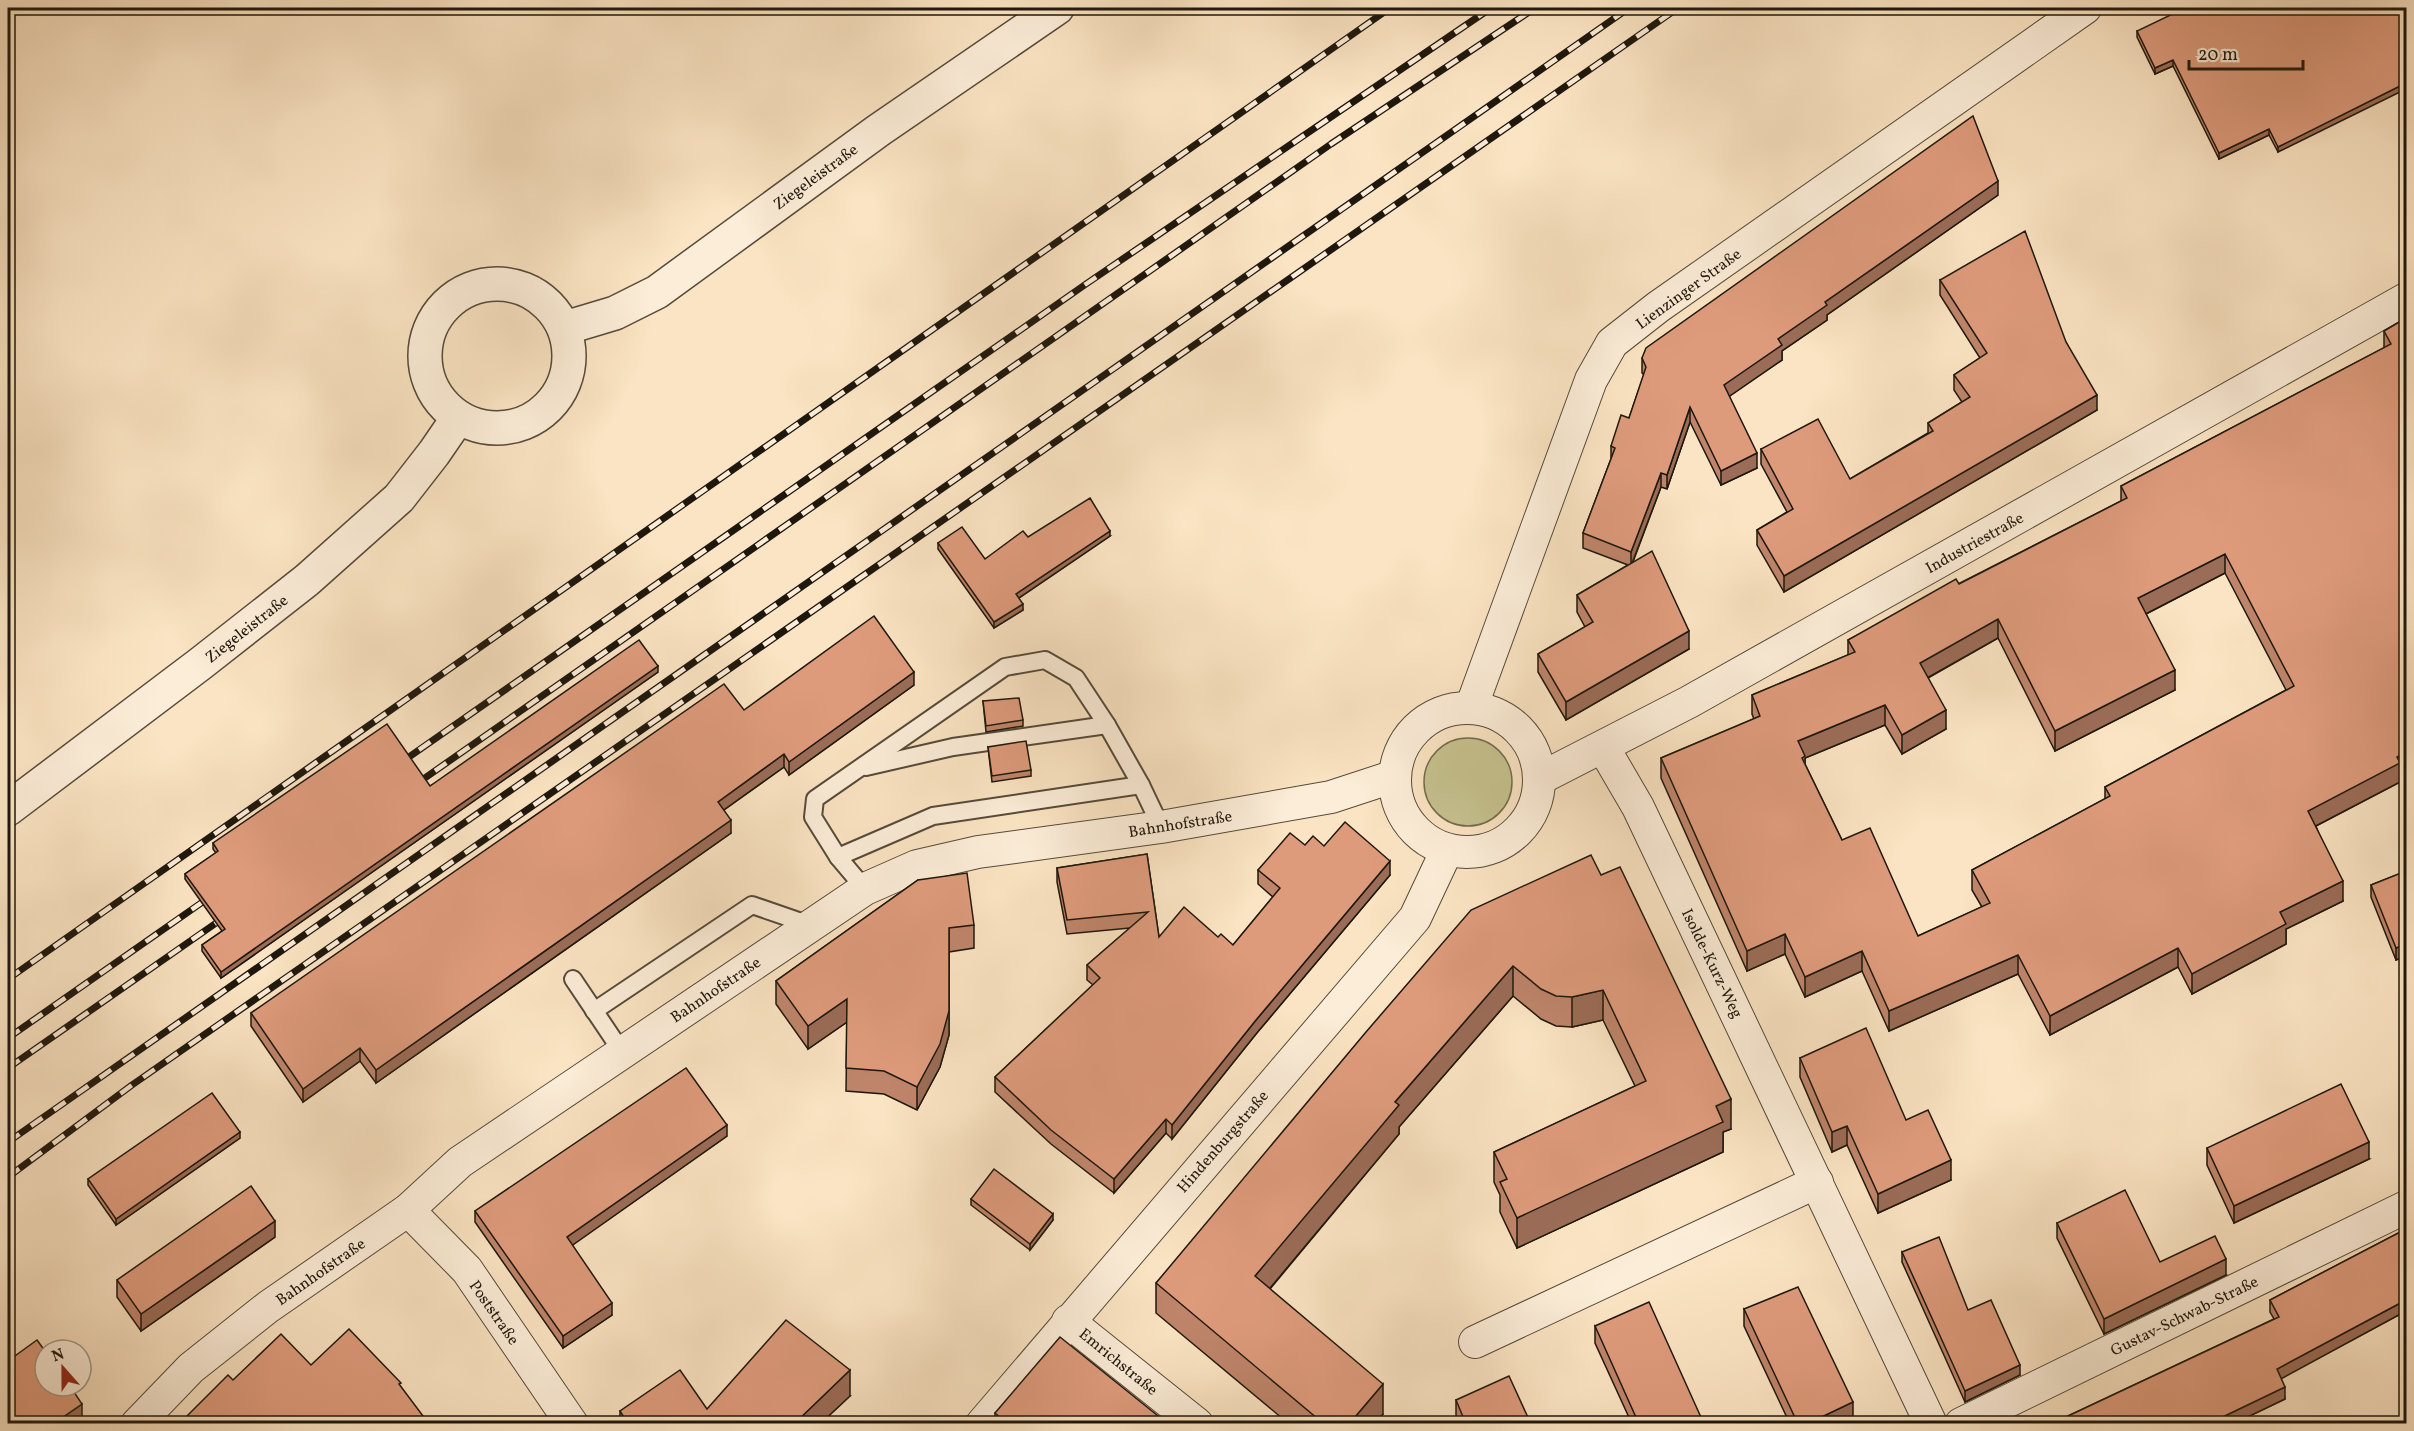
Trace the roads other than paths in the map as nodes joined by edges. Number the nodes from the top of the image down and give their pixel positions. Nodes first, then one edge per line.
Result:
1 (1058, 8) edge
2 (2085, 8) edge
3 (2406, 298) edge
4 (565, 328) junction
5 (458, 418) junction
6 (1471, 708) junction
7 (1107, 725) junction
8 (1603, 747) junction
9 (858, 769) junction
10 (1395, 776) junction
11 (1539, 779) junction
12 (1141, 785) junction
13 (8, 809) edge
14 (1161, 827) junction
15 (1447, 849) junction
16 (838, 857) junction
17 (865, 889) junction
18 (810, 925) junction
19 (573, 979) dead end
20 (594, 1011) junction
21 (622, 1052) junction
22 (1817, 1182) junction
23 (2406, 1207) edge
24 (408, 1210) junction
25 (1068, 1321) junction
26 (1475, 1342) dead end
27 (137, 1424) edge
28 (572, 1424) edge
29 (982, 1424) edge
30 (1197, 1424) edge
31 (1931, 1424) edge
32 (1961, 1424) edge

1 - 4 street, Ziegeleistraße
2 - 6 street, Lienzinger Straße
3 - 8 street, Industriestraße
4 - 5 street
4 - 5 street
5 - 13 street, Ziegeleistraße
6 - 10 street
6 - 11 street
7 - 9 lane
7 - 9 lane
7 - 12 lane
8 - 11 street, Industriestraße
8 - 22 street, Isolde-Kurz-Weg
9 - 16 lane
10 - 14 street, Bahnhofstraße
10 - 15 street
11 - 15 street
12 - 14 lane
12 - 16 lane
14 - 17 street, Bahnhofstraße
15 - 25 street, Hindenburgstraße
16 - 17 lane
17 - 18 street, Bahnhofstraße
18 - 20 lane
18 - 21 street, Bahnhofstraße
19 - 20 lane
20 - 21 lane
21 - 24 street, Bahnhofstraße
22 - 26 street
22 - 31 street, Isolde-Kurz-Weg
23 - 32 street, Gustav-Schwab-Straße
24 - 27 street, Bahnhofstraße
24 - 28 street, Poststraße
25 - 29 street, Hindenburgstraße
25 - 30 street, Emrichstraße

